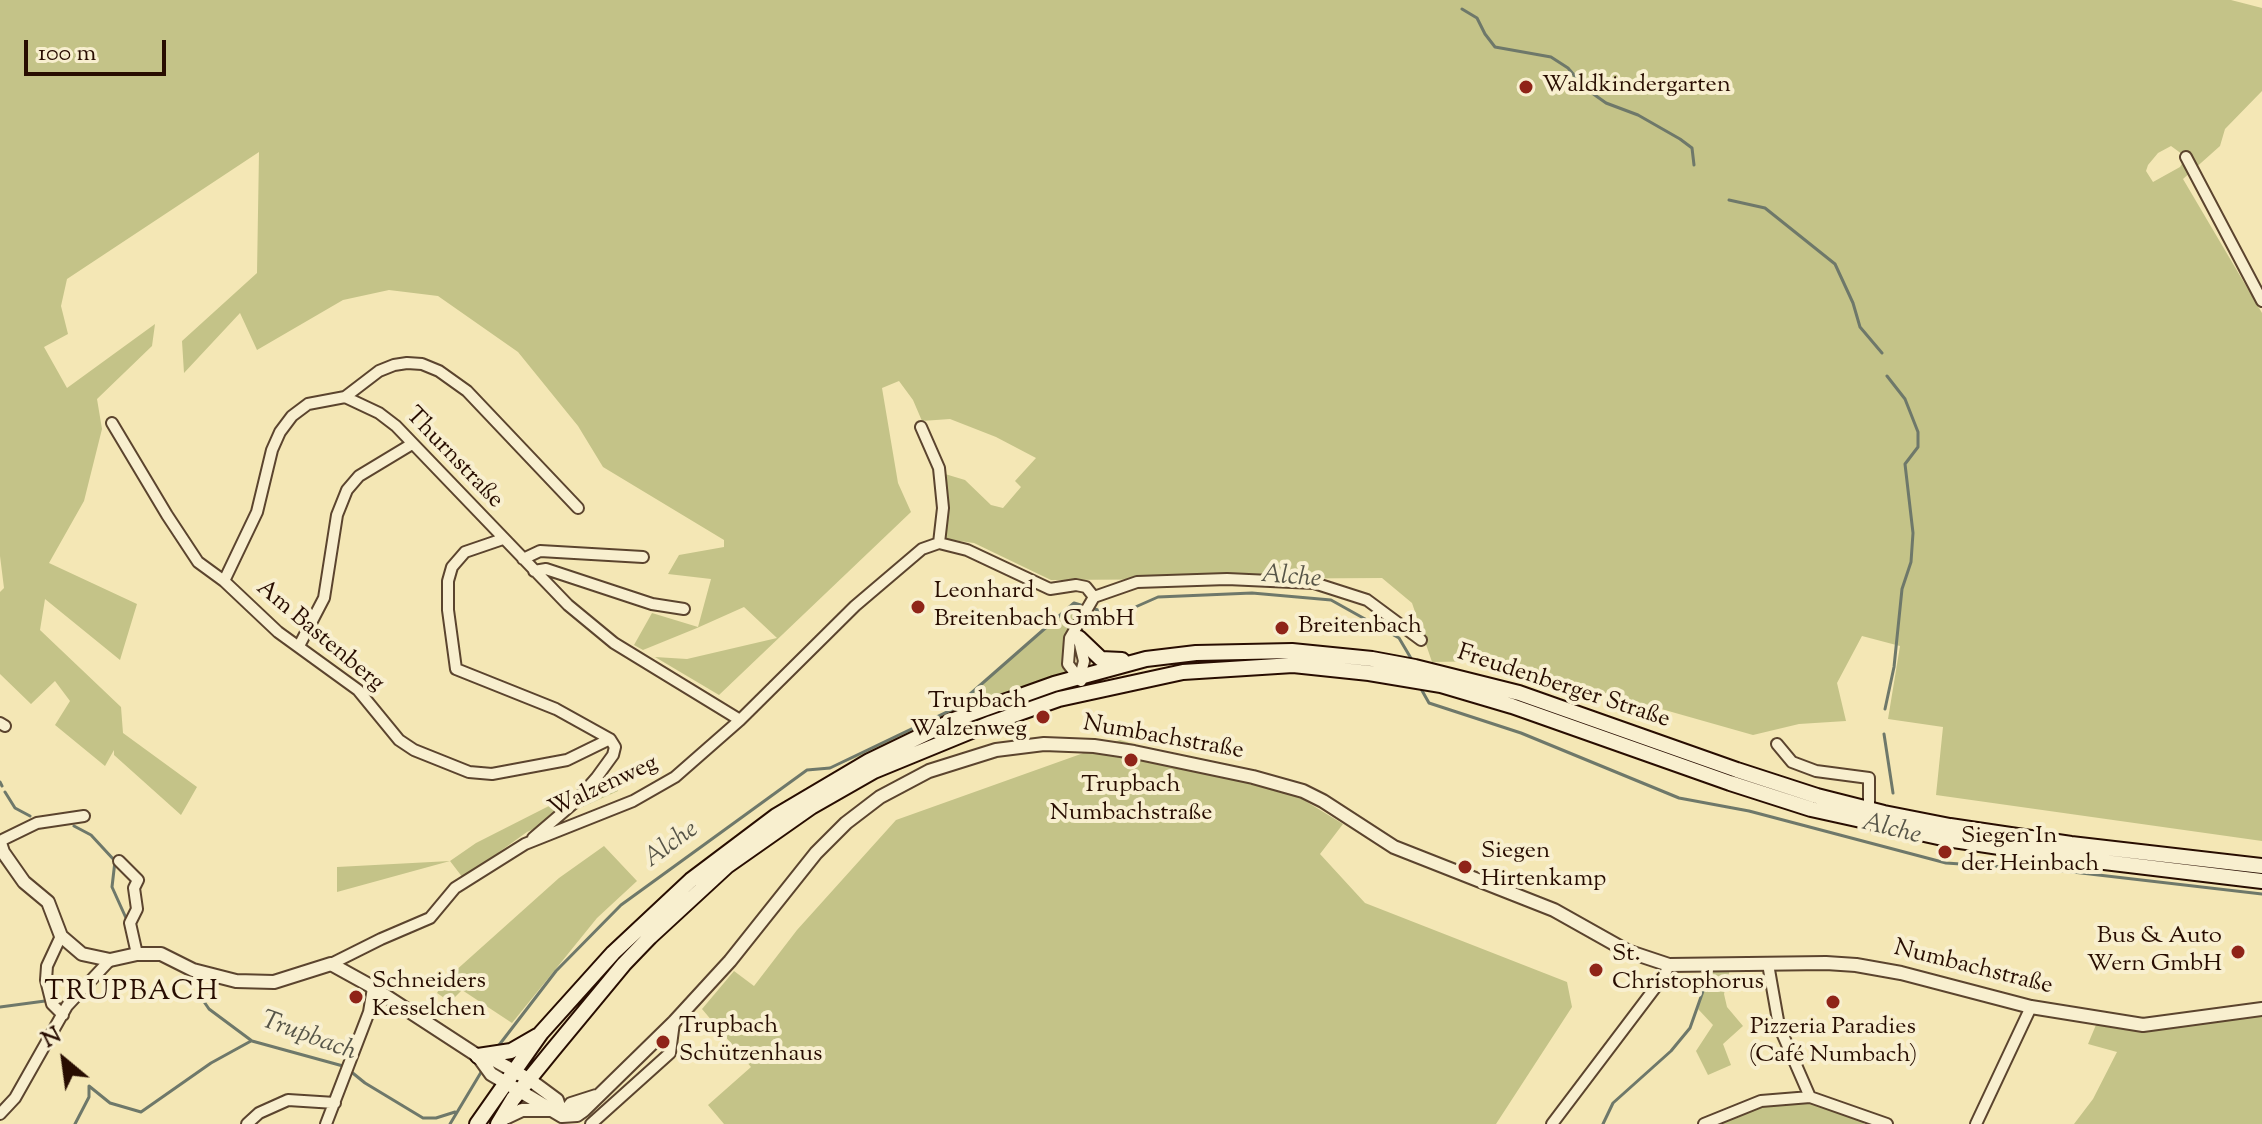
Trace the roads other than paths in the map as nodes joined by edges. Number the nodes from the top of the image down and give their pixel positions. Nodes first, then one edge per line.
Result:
1 (2186, 157) dead end
2 (2262, 301) edge
3 (345, 397) junction
4 (112, 423) dead end
5 (921, 427) dead end
6 (412, 444) junction
7 (578, 508) dead end
8 (503, 539) junction
9 (939, 543) junction
10 (643, 557) dead end
11 (523, 559) junction
12 (534, 571) junction
13 (224, 581) junction
14 (1094, 597) junction
15 (684, 609) dead end
16 (1077, 635) junction
17 (1421, 640) dead end
18 (299, 646) junction
19 (1146, 659) junction
20 (1416, 674) junction
21 (1080, 677) junction
22 (1084, 693) junction
23 (740, 720) junction
24 (610, 739) junction
25 (1777, 744) dead end
26 (1869, 809) junction
27 (84, 816) dead end
28 (525, 844) junction
29 (1, 847) edge
30 (119, 861) dead end
31 (2262, 866) edge
32 (2262, 881) edge
33 (61, 936) junction
34 (137, 954) junction
35 (110, 960) junction
36 (331, 964) junction
37 (1768, 964) junction
38 (1669, 965) junction
39 (373, 988) junction
40 (2031, 1007) junction
41 (2262, 1009) edge
42 (63, 1015) junction
43 (674, 1022) junction
44 (541, 1033) junction
45 (478, 1056) junction
46 (498, 1058) junction
47 (509, 1077) junction
48 (525, 1085) junction
49 (1810, 1097) junction
50 (15, 1098) junction
51 (0, 1099) edge
52 (335, 1103) junction
53 (0, 1114) edge
54 (558, 1117) edge
55 (499, 1122) edge
56 (247, 1124) edge
57 (326, 1124) edge
58 (477, 1124) edge
59 (591, 1124) edge
60 (1552, 1124) edge
61 (1704, 1124) edge
62 (1887, 1124) edge
63 (1976, 1124) edge

1 - 2 street
3 - 6 street, Thurnstraße
3 - 7 street
3 - 13 street
4 - 13 street, Am Bastenberg
5 - 9 street
6 - 8 street, Thurnstraße
6 - 18 street
8 - 11 street, Thurnstraße
8 - 24 street
9 - 14 street
9 - 23 street, Walzenweg
10 - 11 street
11 - 12 street, Thurnstraße
12 - 15 street
12 - 23 street, Thurnstraße
13 - 18 street, Am Bastenberg
14 - 16 street
14 - 17 street
16 - 19 main road
16 - 21 street
18 - 24 street, Am Bastenberg
19 - 20 main road, Freudenberger Straße
19 - 21 main road, Freudenberger Straße
20 - 22 main road, Freudenberger Straße
20 - 26 main road, Freudenberger Straße
20 - 32 main road, Freudenberger Straße
21 - 22 street
21 - 44 main road, Freudenberger Straße
22 - 48 main road, Freudenberger Straße
23 - 28 street, Walzenweg
24 - 28 street
25 - 26 street
26 - 31 main road, Freudenberger Straße
27 - 29 street
28 - 36 street, Walzenweg
29 - 33 street
30 - 34 street
33 - 35 street
33 - 42 street
34 - 35 street
34 - 36 street
35 - 42 street
36 - 39 street
37 - 38 street, Numbachstraße
37 - 40 street, Numbachstraße
37 - 49 street
38 - 43 street, Numbachstraße
38 - 60 street
39 - 45 street
39 - 52 street
40 - 41 street, Numbachstraße
40 - 63 street
42 - 50 street
43 - 54 street, Numbachstraße
43 - 59 street
44 - 46 main road
44 - 47 main road, Freudenberger Straße
45 - 46 main road
45 - 47 street
46 - 47 street
47 - 48 street
47 - 58 main road, Freudenberger Straße
48 - 54 street
48 - 55 main road, Freudenberger Straße
49 - 61 street
49 - 62 street
50 - 51 street
50 - 53 street
52 - 56 street
52 - 57 street
54 - 55 street

